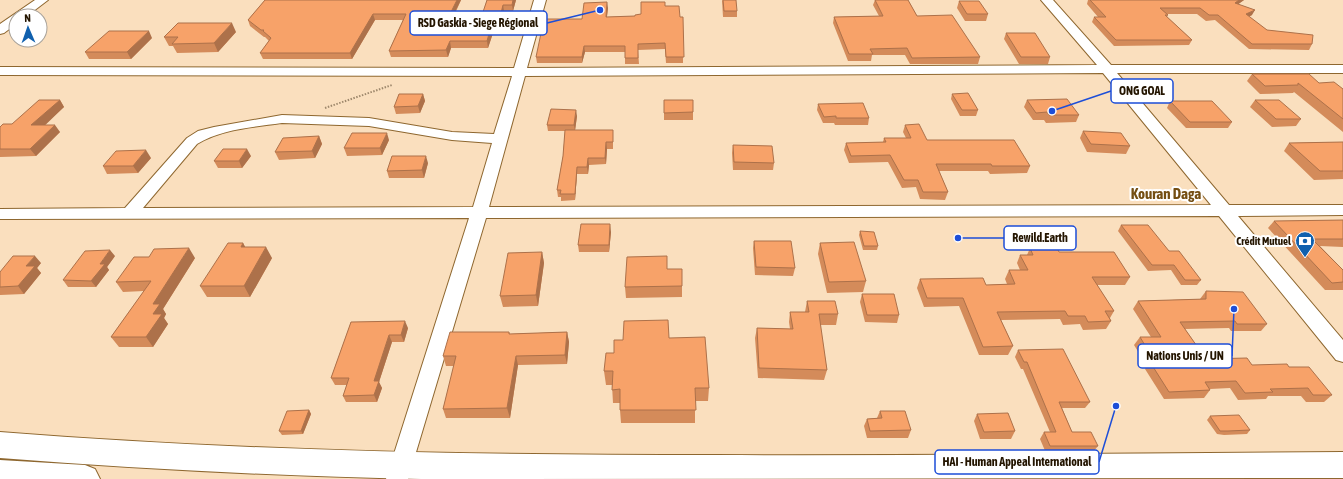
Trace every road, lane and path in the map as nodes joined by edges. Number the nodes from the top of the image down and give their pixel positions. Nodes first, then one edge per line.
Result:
1 (42, 0) edge
2 (540, 0) edge
3 (1048, 0) edge
4 (30, 8) edge
5 (1107, 69) junction
6 (1343, 70) edge
7 (0, 71) edge
8 (519, 71) junction
9 (395, 84) dead end
10 (323, 109) dead end
11 (501, 139) junction
12 (1224, 210) junction
13 (1343, 210) edge
14 (479, 212) junction
15 (0, 214) edge
16 (129, 214) junction
17 (1343, 354) edge
18 (6, 453) edge
19 (1343, 465) edge
20 (399, 472) edge
21 (0, 473) edge
22 (1071, 473) edge
23 (84, 479) edge

1 - 4 street
2 - 8 street
3 - 5 street
5 - 6 street
5 - 8 street
5 - 12 street
7 - 8 street
8 - 11 street
9 - 10 path
11 - 14 street
11 - 16 street
12 - 13 street
12 - 14 street
12 - 17 street
14 - 16 street
14 - 20 street
15 - 16 street
18 - 20 highway
19 - 22 highway
20 - 22 highway
21 - 23 highway

